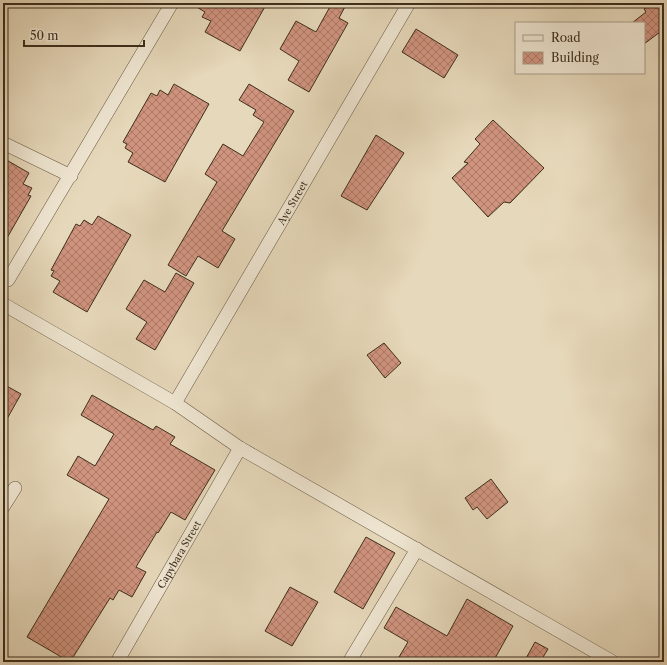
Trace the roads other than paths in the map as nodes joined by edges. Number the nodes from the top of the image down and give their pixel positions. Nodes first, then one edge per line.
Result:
1 (172, 3) edge
2 (410, 3) edge
3 (3, 142) edge
4 (71, 176) junction
5 (3, 277) edge
6 (3, 304) edge
7 (175, 403) junction
8 (240, 448) junction
9 (15, 488) dead end
10 (3, 507) edge
11 (416, 549) junction
12 (117, 662) edge
13 (349, 662) edge
14 (613, 662) edge

1 - 4 street
2 - 7 street, Aye Street
3 - 4 street
4 - 5 street
6 - 7 street
7 - 8 street
8 - 11 street
8 - 12 street, Capybara Street
9 - 10 street
11 - 13 street
11 - 14 street

